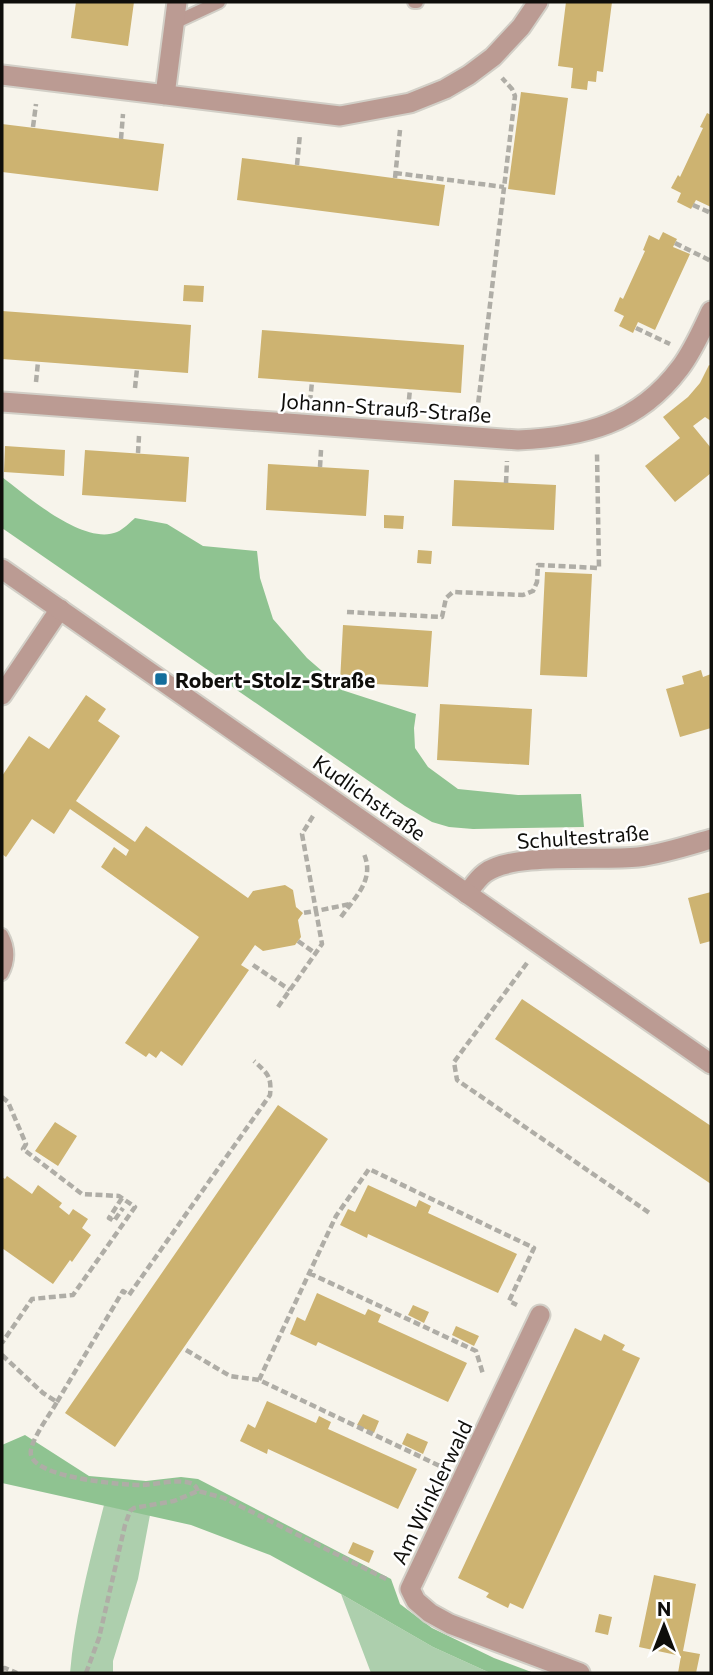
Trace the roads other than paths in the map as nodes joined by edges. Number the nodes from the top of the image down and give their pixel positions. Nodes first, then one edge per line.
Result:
1 (177, 2) edge
2 (219, 2) edge
3 (538, 2) edge
4 (174, 23) junction
5 (2, 75) edge
6 (165, 95) junction
7 (711, 311) edge
8 (2, 401) edge
9 (2, 569) edge
10 (60, 609) junction
11 (2, 695) edge
12 (711, 839) edge
13 (467, 894) junction
14 (2, 935) edge
15 (2, 974) edge
16 (711, 1063) edge
17 (540, 1315) road end
18 (580, 1673) edge

1 - 4 street
2 - 4 lane
3 - 6 street
4 - 6 street
5 - 6 street
7 - 8 street, Johann-Strauß-Straße
9 - 10 street, Kudlichstraße
10 - 11 street
10 - 13 street, Kudlichstraße
12 - 13 street, Schultestraße
13 - 16 street, Kudlichstraße
14 - 15 lane
17 - 18 street, Am Winklerwald

